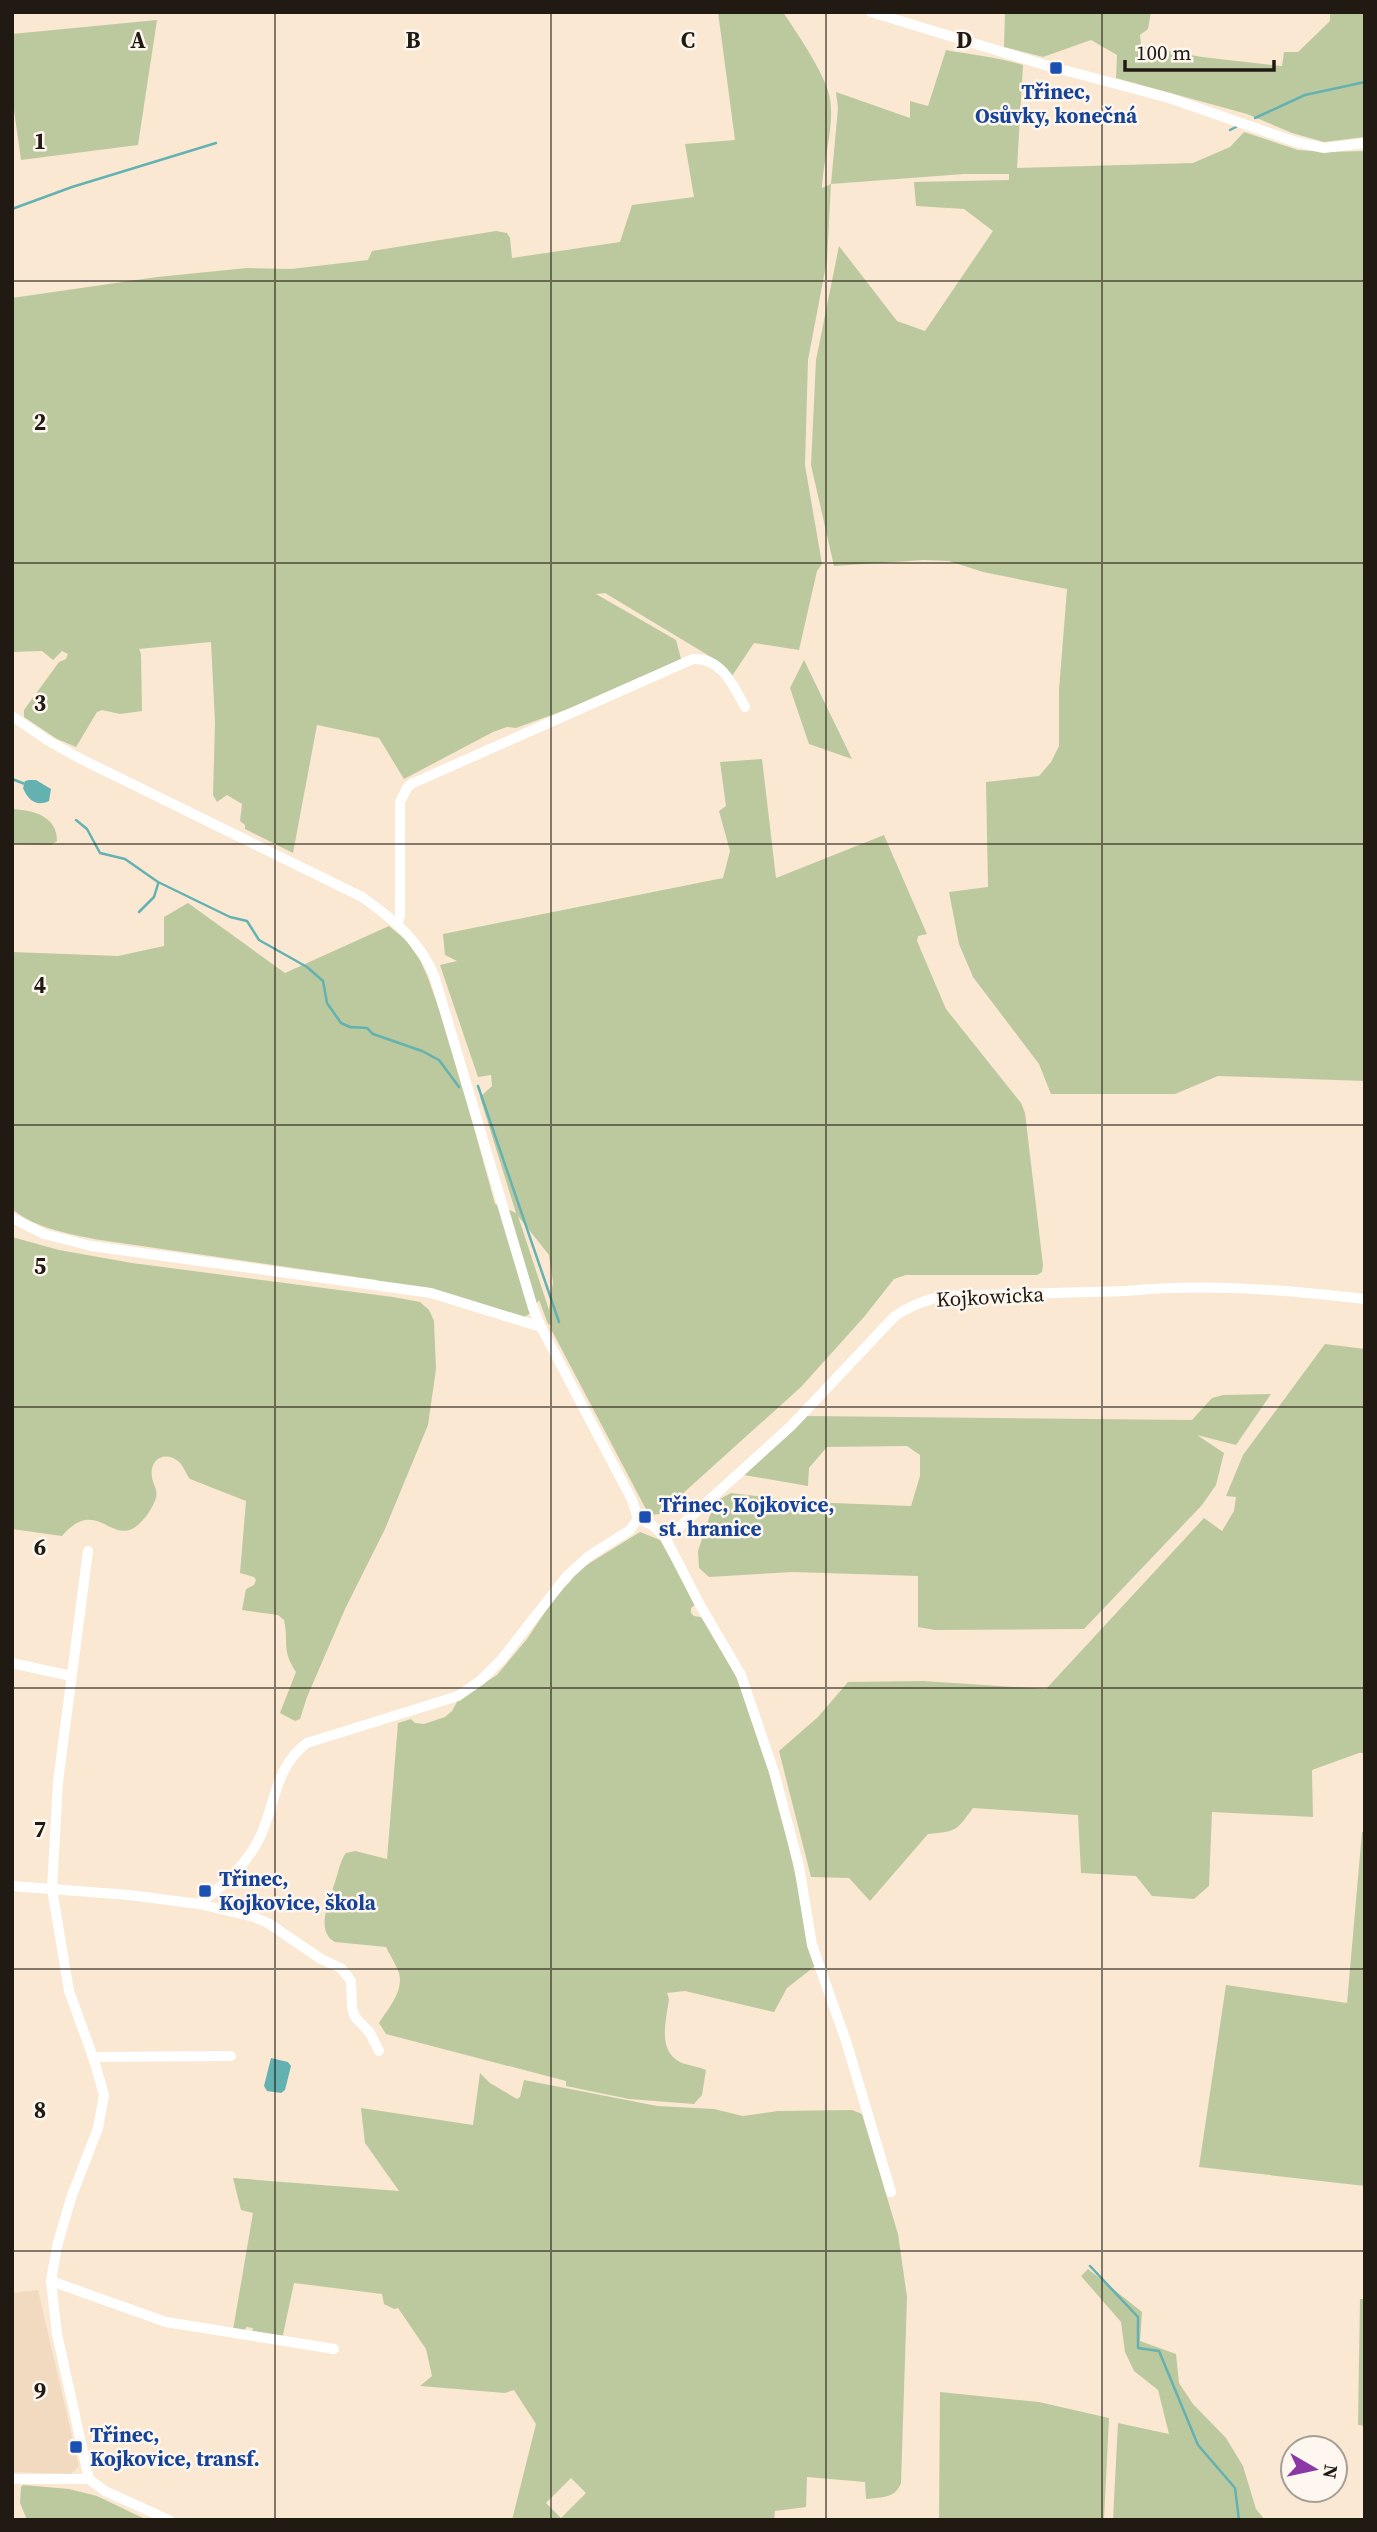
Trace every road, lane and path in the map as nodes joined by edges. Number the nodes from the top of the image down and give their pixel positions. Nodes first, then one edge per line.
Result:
1 (871, 12) edge
2 (1365, 144) edge
3 (745, 707) dead end
4 (12, 716) edge
5 (398, 923) junction
6 (12, 1217) edge
7 (1365, 1299) edge
8 (541, 1327) junction
9 (638, 1519) junction
10 (665, 1536) junction
11 (88, 1551) dead end
12 (12, 1663) edge
13 (71, 1676) junction
14 (12, 1886) edge
15 (52, 1889) junction
16 (199, 1904) junction
17 (379, 2051) dead end
18 (231, 2056) dead end
19 (93, 2057) junction
20 (891, 2192) dead end
21 (51, 2281) junction
22 (334, 2350) dead end
23 (12, 2479) edge
24 (89, 2479) junction
25 (169, 2520) edge

1 - 2 street
3 - 5 street
4 - 5 street
5 - 8 street
6 - 8 street
7 - 10 street, Kojkowicka
8 - 9 street
9 - 10 street
9 - 16 street
10 - 20 street
11 - 13 street
12 - 13 street
13 - 15 street
14 - 15 street
15 - 16 street
15 - 19 street
16 - 17 street
18 - 19 street
19 - 21 street
21 - 22 street
21 - 24 street
23 - 24 street
24 - 25 street

